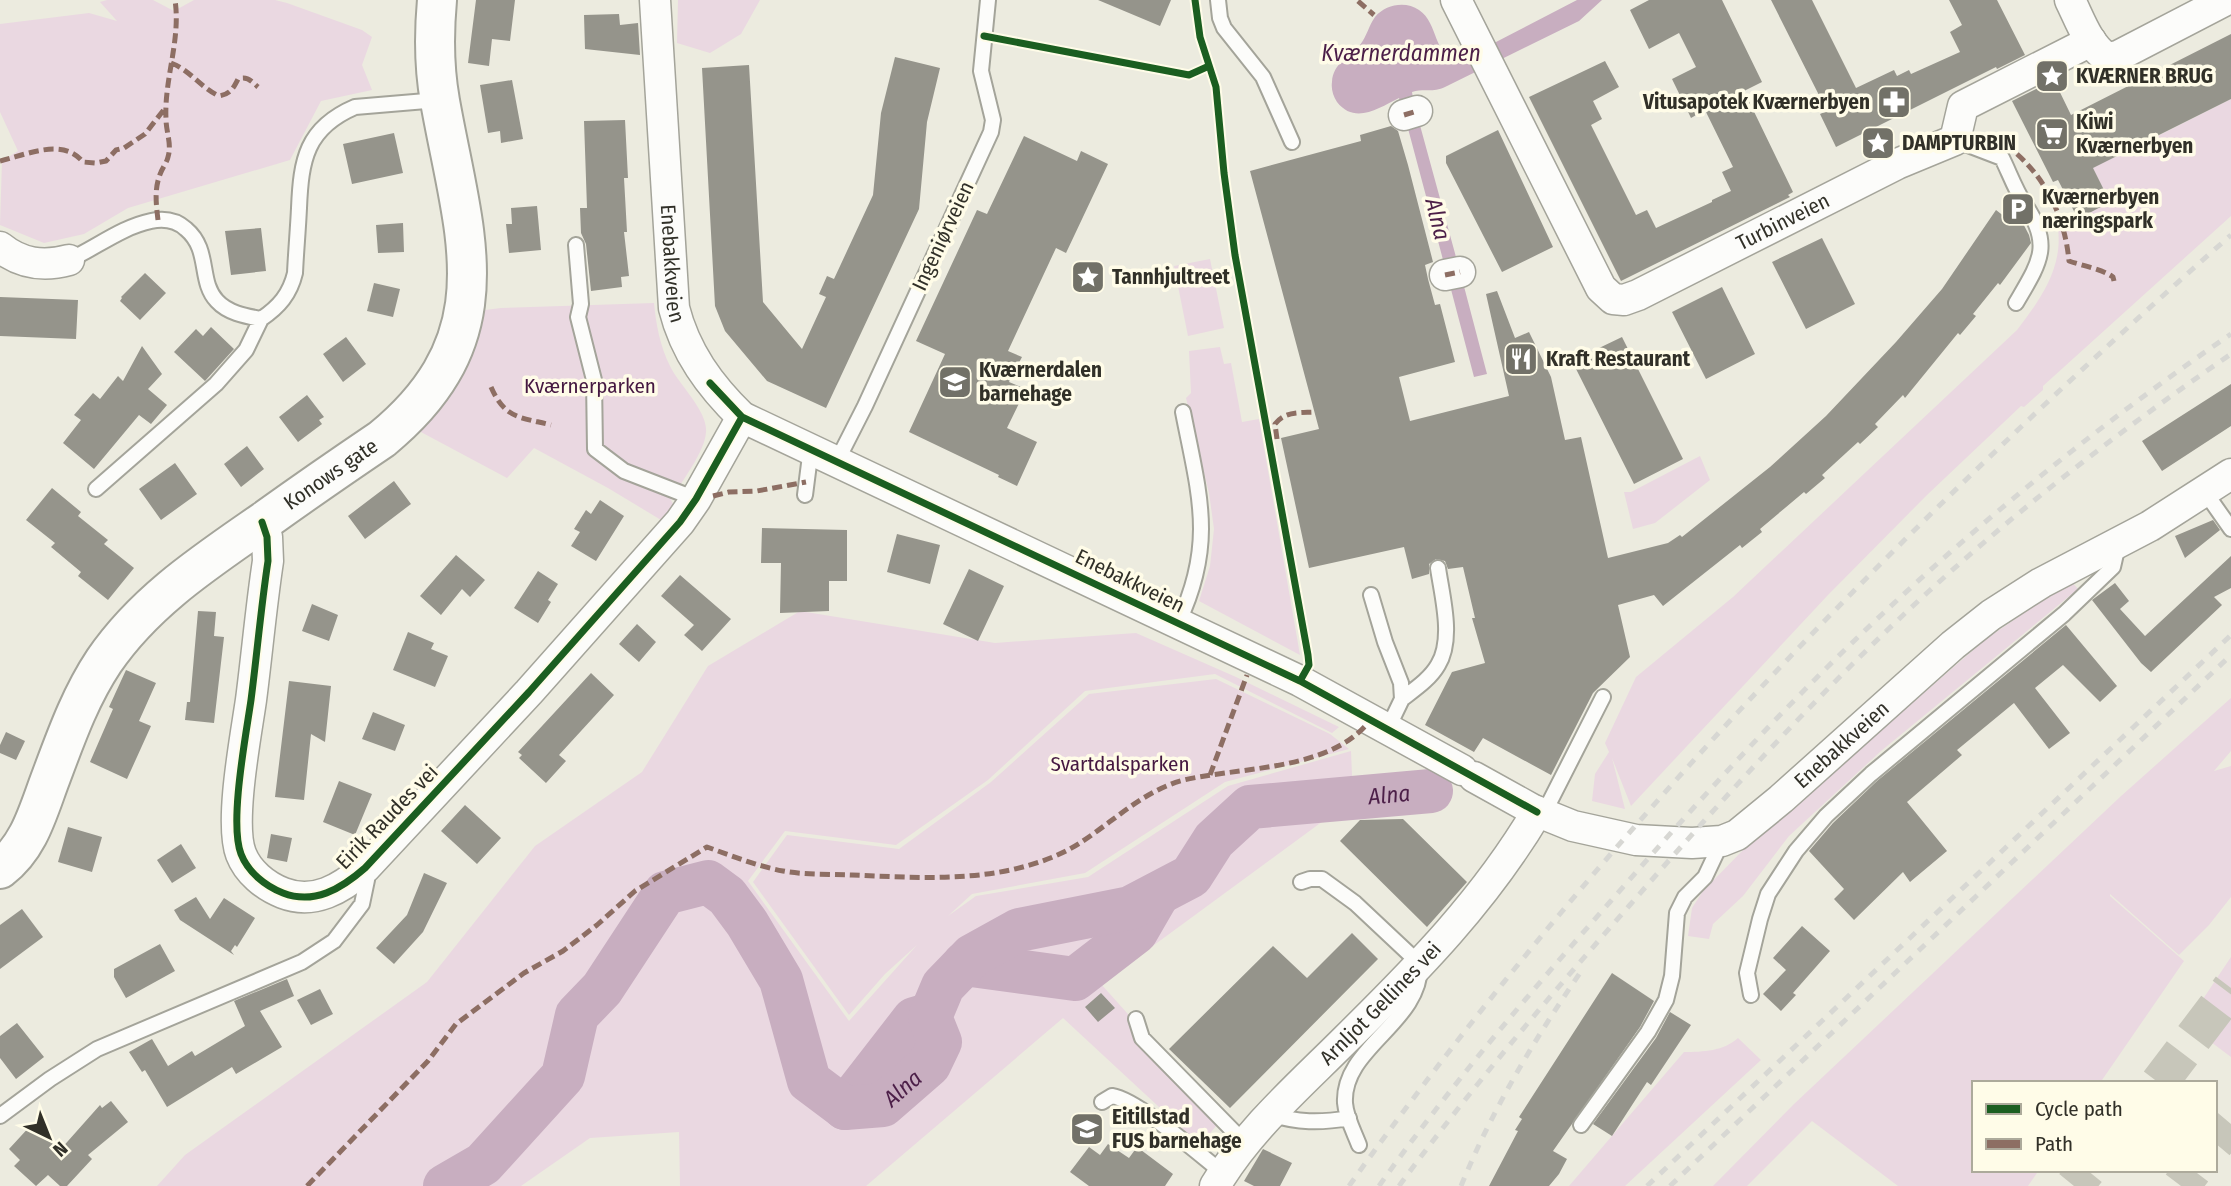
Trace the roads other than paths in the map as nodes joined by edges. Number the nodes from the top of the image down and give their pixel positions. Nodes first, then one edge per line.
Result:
1 (437, 0) edge
2 (655, 0) edge
3 (988, 0) edge
4 (1218, 0) edge
5 (1455, 0) edge
6 (2070, 0) edge
7 (2226, 0) edge
8 (2091, 41) junction
9 (440, 100) junction
10 (1955, 140) junction
11 (1292, 142) dead end
12 (576, 245) dead end
13 (0, 247) edge
14 (69, 260) joint
15 (2016, 303) dead end
16 (261, 318) junction
17 (1183, 412) dead end
18 (742, 417) junction
19 (824, 455) junction
20 (2231, 474) edge
21 (96, 489) dead end
22 (2205, 492) junction
23 (805, 495) dead end
24 (696, 499) junction
25 (262, 522) junction
26 (2231, 530) edge
27 (2119, 544) junction
28 (1438, 568) dead end
29 (1371, 595) dead end
30 (1178, 623) junction
31 (1603, 697) dead end
32 (1402, 699) junction
33 (1388, 728) junction
34 (1539, 813) junction
35 (1722, 841) junction
36 (0, 869) edge
37 (365, 869) junction
38 (1301, 882) dead end
39 (1420, 964) junction
40 (1751, 995) dead end
41 (1136, 1019) dead end
42 (1102, 1102) dead end
43 (1270, 1114) junction
44 (0, 1116) edge
45 (1349, 1118) junction
46 (1581, 1125) dead end
47 (1244, 1142) junction
48 (1359, 1145) dead end
49 (1219, 1180) edge

1 - 9 street, Konows gate
2 - 18 street, Enebakkveien
3 - 19 lane, Ingeniørveien
4 - 11 lane
5 - 10 street, Turbinveien
6 - 8 street
7 - 8 street
8 - 10 street
9 - 16 lane
9 - 25 street, Konows gate
10 - 15 lane
12 - 24 lane
13 - 14 street
14 - 16 lane
16 - 21 lane
17 - 30 lane
18 - 19 street, Enebakkveien
18 - 24 street, Eirik Raudes vei
19 - 23 lane, Ingeniørveien
19 - 30 street, Enebakkveien
20 - 22 street, Enebakkveien
22 - 26 lane
22 - 27 street, Enebakkveien
24 - 37 street, Eirik Raudes vei
25 - 36 street, Konows gate
25 - 37 street, Eirik Raudes vei
27 - 35 street, Enebakkveien
27 - 40 lane, Enebakkveien
28 - 32 lane
29 - 32 lane
30 - 33 street, Enebakkveien
31 - 34 lane
32 - 33 lane
33 - 34 street, Enebakkveien
34 - 35 street, Enebakkveien
34 - 39 street, Arnljot Gellines vei
35 - 46 lane
37 - 44 lane, Eirik Raudes vei
38 - 39 lane
39 - 43 street, Arnljot Gellines vei
39 - 45 lane
41 - 47 lane
42 - 49 lane
43 - 45 lane
43 - 47 street, Arnljot Gellines vei
45 - 48 lane
47 - 49 street, Arnljot Gellines vei

